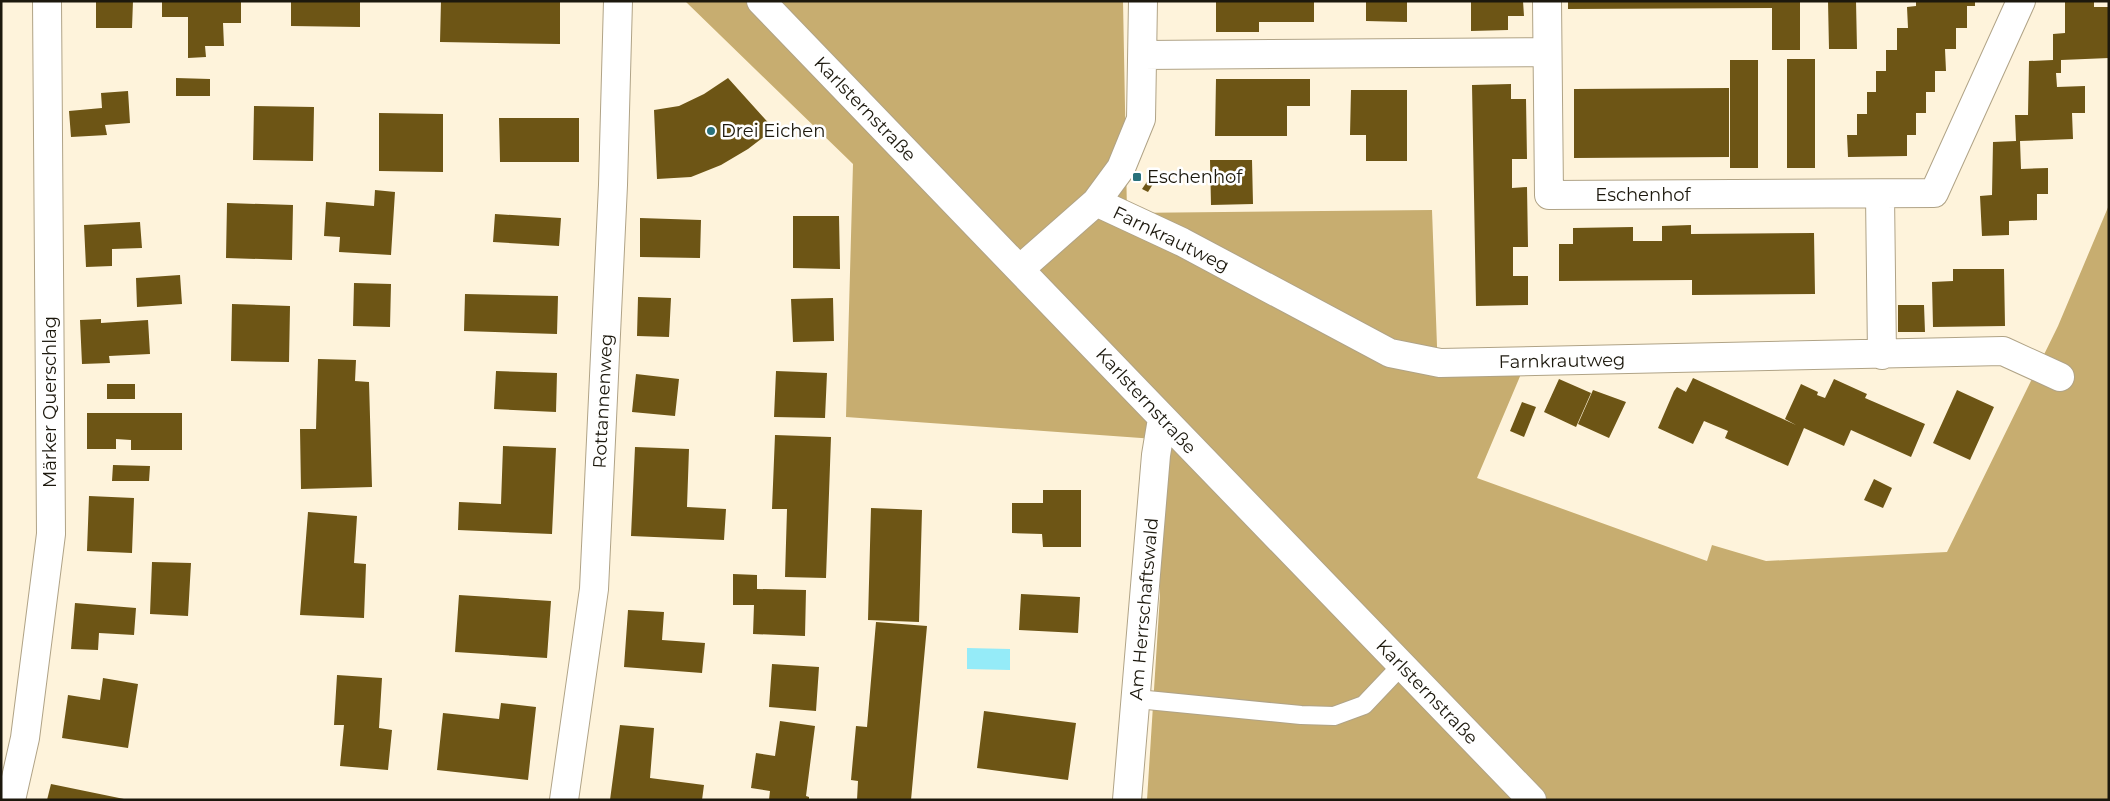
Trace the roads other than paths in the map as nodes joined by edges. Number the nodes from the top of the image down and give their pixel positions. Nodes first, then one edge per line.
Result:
1 (47, 1) edge
2 (618, 1) edge
3 (761, 1) edge
4 (1143, 1) edge
5 (1547, 1) edge
6 (2021, 1) edge
7 (1547, 52) junction
8 (1143, 55) junction
9 (1880, 194) junction
10 (1096, 202) junction
11 (1020, 269) junction
12 (1882, 355) junction
13 (2060, 377) dead end
14 (1162, 419) junction
15 (1401, 666) junction
16 (1137, 699) junction
17 (11, 800) edge
18 (564, 800) edge
19 (1127, 800) edge
20 (1532, 800) edge

1 - 17 street, Märker Querschlag
2 - 18 street, Rottannenweg
3 - 11 street, Karlsternstraße
4 - 8 street
5 - 7 street, Eschenhof
6 - 9 street, Eschenhof
7 - 8 street
7 - 9 street, Eschenhof
8 - 10 street
9 - 12 street
10 - 11 street
10 - 12 street, Farnkrautweg
11 - 14 street, Karlsternstraße
12 - 13 street, Farnkrautweg
14 - 15 street, Karlsternstraße
14 - 16 street, Am Herrschaftswald
15 - 16 lane
15 - 20 street, Karlsternstraße
16 - 19 street, Am Herrschaftswald

